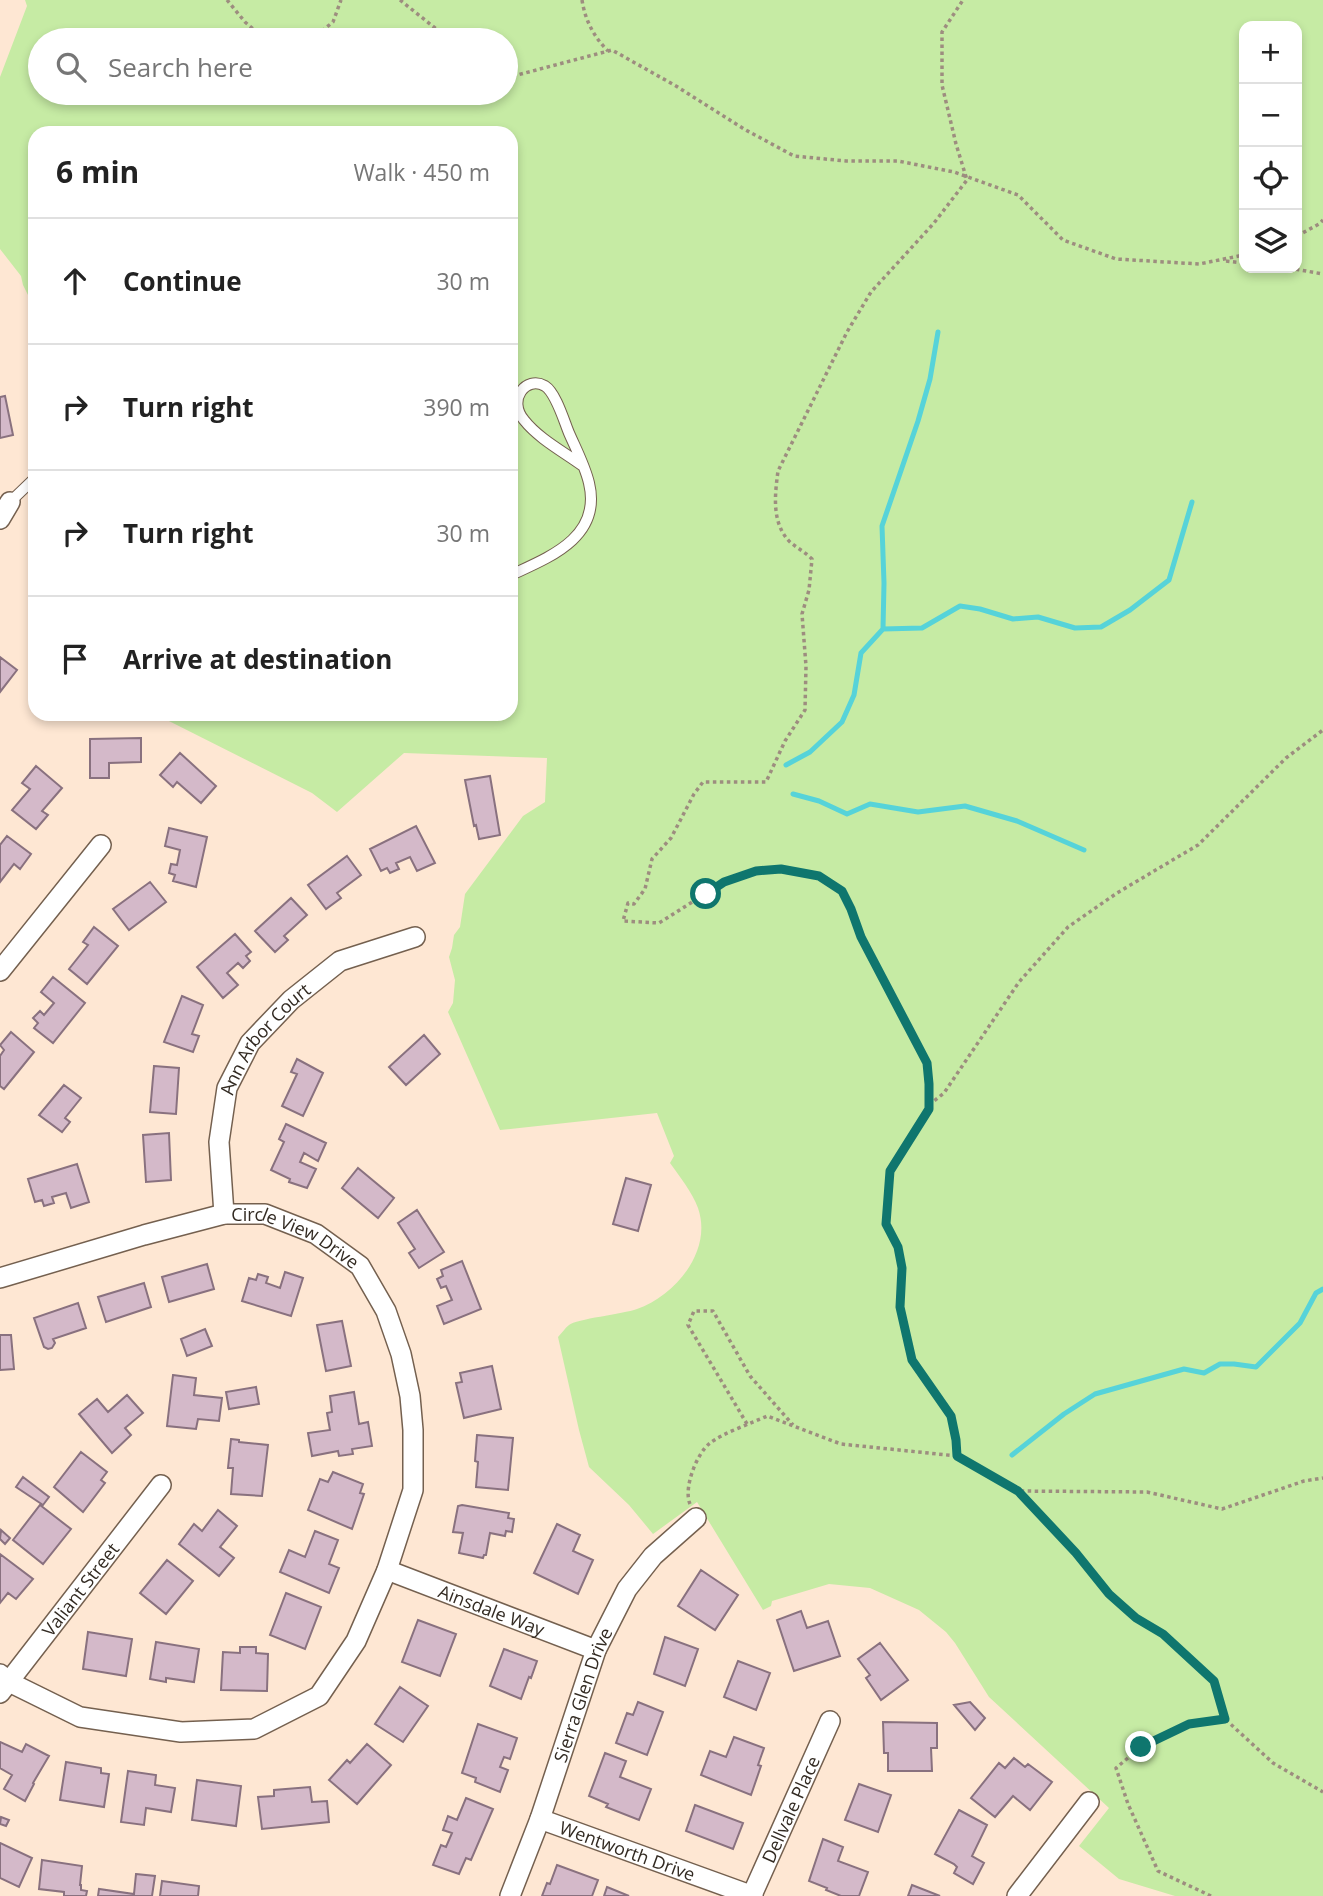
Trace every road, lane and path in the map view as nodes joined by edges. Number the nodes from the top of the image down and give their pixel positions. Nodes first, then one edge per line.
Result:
1 (227, 0) edge
2 (341, 0) edge
3 (400, 0) edge
4 (582, 0) edge
5 (964, 0) edge
6 (252, 28) edge
7 (326, 28) edge
8 (435, 28) edge
9 (608, 51) junction
10 (518, 75) edge
11 (966, 177) junction
12 (1323, 220) edge
13 (1302, 233) edge
14 (1239, 257) edge
15 (1220, 260) junction
16 (1239, 262) edge
17 (1302, 270) edge
18 (1323, 274) edge
19 (518, 397) edge
20 (518, 410) edge
21 (583, 466) junction
22 (28, 485) edge
23 (5, 510) edge
24 (518, 572) edge
25 (1323, 730) edge
26 (101, 845) dead end
27 (415, 937) dead end
28 (0, 971) edge
29 (928, 1106) junction
30 (224, 1213) junction
31 (0, 1278) edge
32 (747, 1425) junction
33 (795, 1426) junction
34 (957, 1456) junction
35 (1323, 1478) edge
36 (161, 1485) dead end
37 (1018, 1491) junction
38 (696, 1518) joint
39 (387, 1570) junction
40 (596, 1650) junction
41 (3, 1683) edge
42 (1225, 1719) junction
43 (830, 1721) dead end
44 (1323, 1792) edge
45 (1089, 1802) dead end
46 (540, 1819) junction
47 (510, 1896) edge
48 (752, 1896) edge
49 (1017, 1896) edge
50 (1211, 1896) edge

1 - 6 path
2 - 7 path
3 - 8 path
4 - 9 path
5 - 11 path
9 - 10 path
9 - 11 path
11 - 15 path
11 - 29 path
12 - 13 path
14 - 15 path
15 - 16 path
17 - 18 path
19 - 21 lane
20 - 21 lane
21 - 24 lane
22 - 23 lane
25 - 29 path
26 - 28 street
27 - 30 street, Ann Arbor Court
29 - 34 path
30 - 31 street, Circle View Drive
30 - 39 street, Circle View Drive
32 - 33 path
32 - 33 path
32 - 38 path
33 - 34 path
34 - 37 path
35 - 37 path
36 - 41 street, Valiant Street
37 - 42 path
38 - 40 street, Sierra Glen Drive
39 - 40 street, Ainsdale Way
39 - 41 street, Circle View Drive
40 - 46 street, Sierra Glen Drive
42 - 44 path
42 - 50 path
43 - 48 street, Dellvale Place
45 - 49 street
46 - 47 street, Sierra Glen Drive
46 - 48 street, Wentworth Drive

